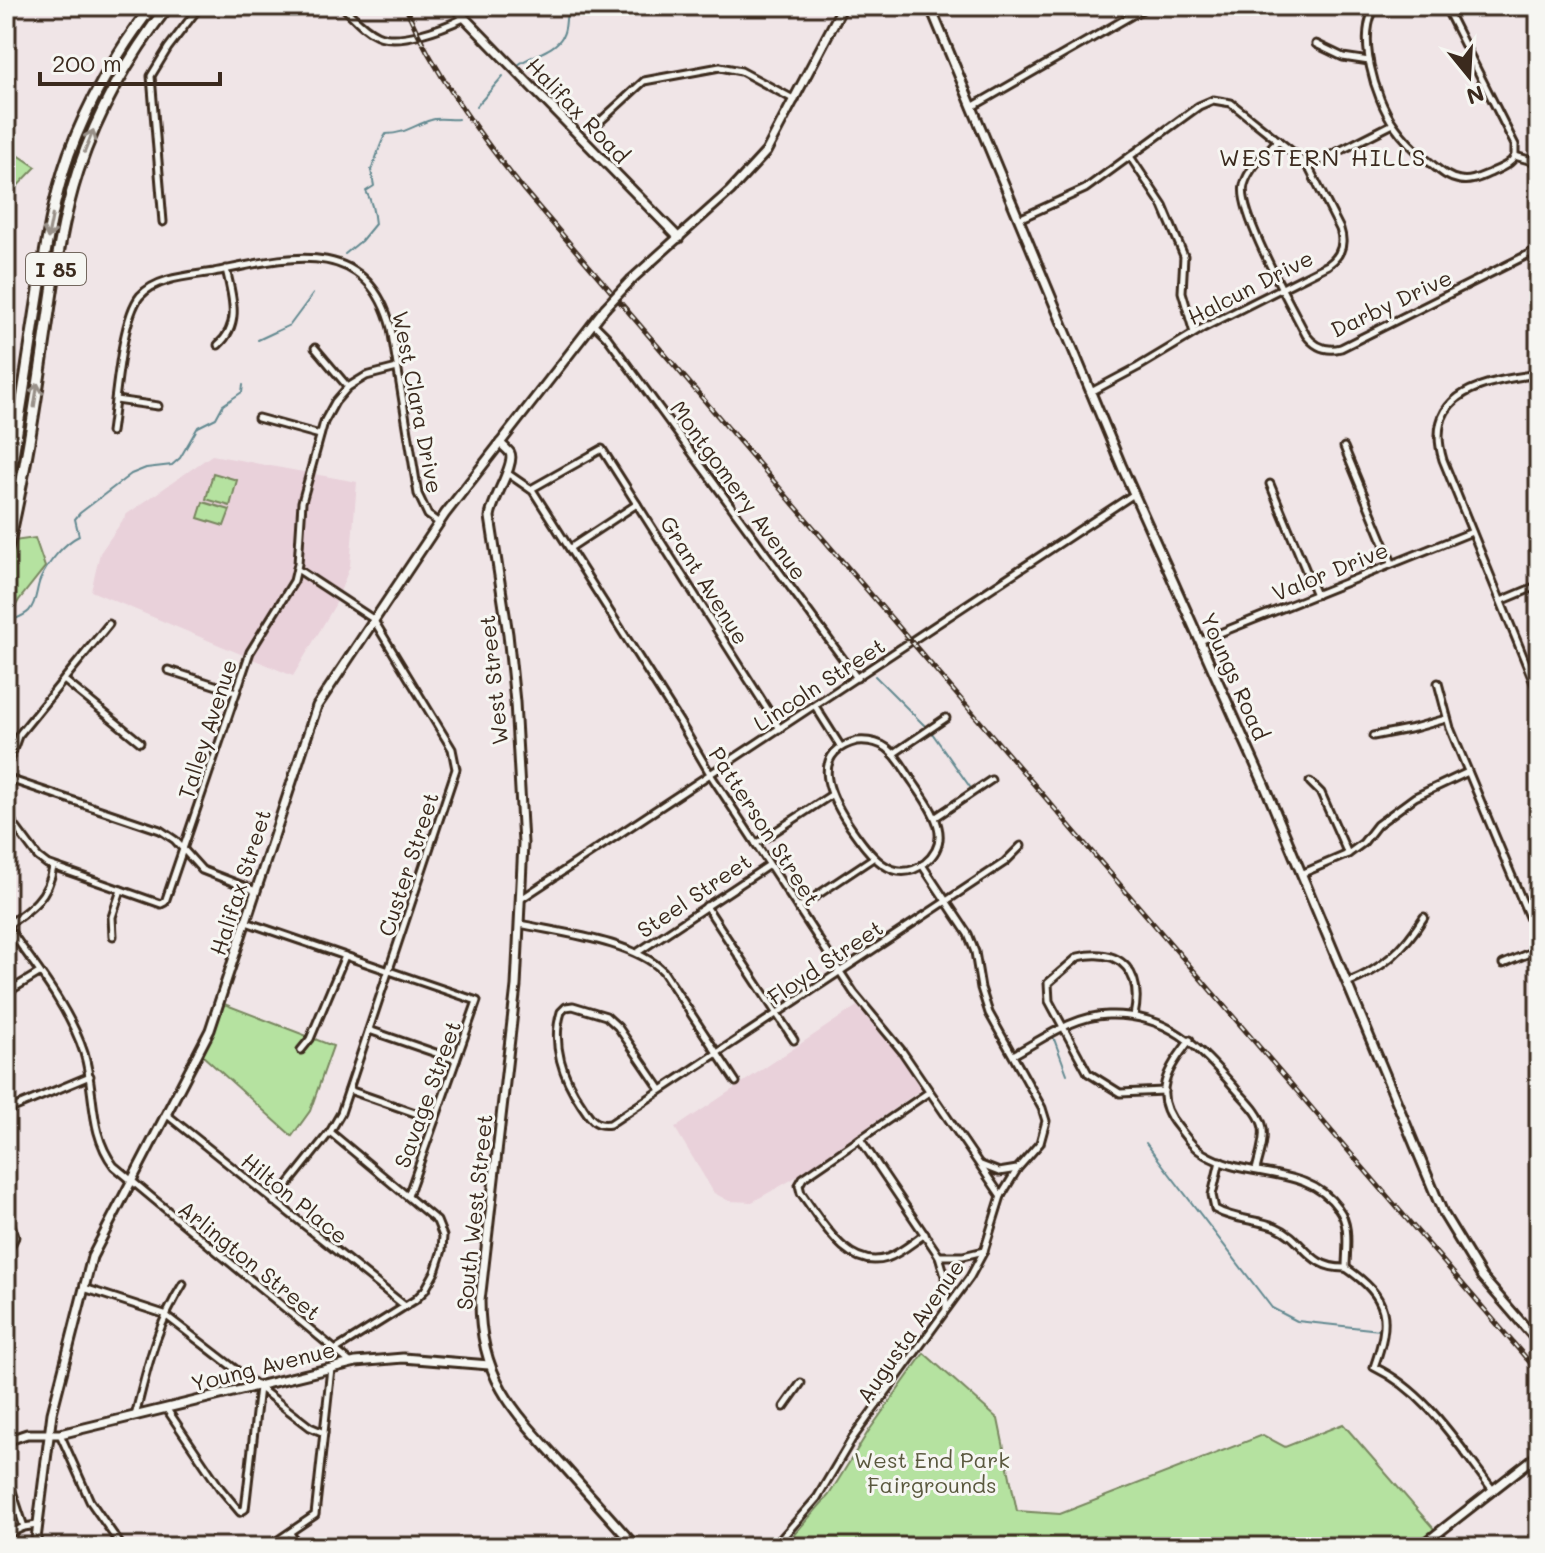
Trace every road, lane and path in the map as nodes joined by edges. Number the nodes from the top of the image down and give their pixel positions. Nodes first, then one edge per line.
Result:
1 (152, 6) edge
2 (168, 6) edge
3 (200, 6) edge
4 (342, 6) edge
5 (453, 6) edge
6 (843, 6) edge
7 (930, 6) edge
8 (1148, 6) edge
9 (1376, 6) edge
10 (1445, 6) edge
11 (464, 18) junction
12 (1316, 44) dead end
13 (1369, 61) junction
14 (795, 100) junction
15 (972, 107) junction
16 (1393, 124) junction
17 (595, 126) dead end
18 (1278, 140) junction
19 (1515, 156) junction
20 (1130, 158) junction
21 (1539, 163) edge
22 (1308, 167) junction
23 (1019, 219) junction
24 (163, 222) dead end
25 (679, 238) junction
26 (1539, 249) edge
27 (226, 269) junction
28 (1283, 288) junction
29 (593, 323) junction
30 (1194, 333) junction
31 (218, 345) dead end
32 (315, 348) dead end
33 (397, 368) junction
34 (1539, 374) edge
35 (348, 387) junction
36 (1091, 392) junction
37 (116, 400) junction
38 (158, 406) dead end
39 (258, 418) dead end
40 (111, 432) dead end
41 (320, 435) junction
42 (500, 443) junction
43 (1344, 447) dead end
44 (507, 473) junction
45 (1270, 484) dead end
46 (531, 489) junction
47 (1134, 493) junction
48 (6, 495) edge
49 (637, 504) junction
50 (439, 523) junction
51 (1472, 532) junction
52 (570, 548) junction
53 (6, 554) edge
54 (1392, 563) junction
55 (297, 569) junction
56 (1539, 585) edge
57 (1316, 595) junction
58 (1501, 601) junction
59 (373, 619) junction
60 (109, 624) dead end
61 (1200, 641) junction
62 (168, 670) dead end
63 (857, 678) junction
64 (64, 680) junction
65 (1438, 683) dead end
66 (236, 692) junction
67 (1539, 695) edge
68 (815, 706) junction
69 (946, 718) dead end
70 (1446, 719) junction
71 (780, 729) junction
72 (1373, 736) dead end
73 (140, 742) dead end
74 (841, 747) junction
75 (893, 754) junction
76 (6, 769) edge
77 (1468, 772) junction
78 (711, 774) junction
79 (6, 778) edge
80 (991, 780) dead end
81 (1310, 782) dead end
82 (831, 795) junction
83 (6, 814) edge
84 (936, 817) junction
85 (756, 844) junction
86 (1021, 846) dead end
87 (184, 850) junction
88 (1348, 854) junction
89 (873, 858) junction
90 (769, 865) junction
91 (922, 865) junction
92 (53, 867) junction
93 (1301, 874) junction
94 (121, 890) junction
95 (257, 891) junction
96 (521, 899) junction
97 (946, 901) junction
98 (706, 906) junction
99 (798, 908) junction
100 (1424, 917) dead end
101 (246, 922) junction
102 (520, 924) junction
103 (6, 926) edge
104 (113, 936) dead end
105 (1539, 941) edge
106 (1539, 949) edge
107 (637, 952) junction
108 (345, 956) junction
109 (1503, 964) dead end
110 (389, 971) junction
111 (840, 971) junction
112 (39, 973) junction
113 (1347, 983) junction
114 (6, 993) edge
115 (777, 1013) junction
116 (1134, 1016) junction
117 (1063, 1027) junction
118 (369, 1030) junction
119 (794, 1040) dead end
120 (1190, 1040) junction
121 (301, 1050) dead end
122 (717, 1053) junction
123 (1013, 1055) junction
124 (456, 1060) junction
125 (90, 1076) junction
126 (736, 1082) dead end
127 (349, 1090) junction
128 (661, 1090) junction
129 (930, 1091) junction
130 (1164, 1091) junction
131 (6, 1111) edge
132 (166, 1114) junction
133 (435, 1120) junction
134 (330, 1132) junction
135 (860, 1139) junction
136 (1220, 1161) junction
137 (979, 1164) junction
138 (1018, 1168) junction
139 (1256, 1170) junction
140 (130, 1181) junction
141 (408, 1196) junction
142 (1001, 1196) junction
143 (274, 1202) junction
144 (6, 1209) edge
145 (925, 1234) junction
146 (6, 1248) edge
147 (984, 1251) junction
148 (939, 1256) junction
149 (1346, 1268) junction
150 (183, 1284) dead end
151 (84, 1288) junction
152 (405, 1306) junction
153 (946, 1310) junction
154 (164, 1314) junction
155 (1537, 1337) edge
156 (335, 1350) junction
157 (351, 1363) junction
158 (489, 1365) junction
159 (331, 1367) junction
160 (801, 1383) dead end
161 (259, 1386) junction
162 (784, 1407) dead end
163 (166, 1408) junction
164 (135, 1416) junction
165 (324, 1433) junction
166 (49, 1434) junction
167 (60, 1434) junction
168 (6, 1441) edge
169 (1539, 1454) edge
170 (6, 1473) edge
171 (1493, 1490) junction
172 (37, 1525) junction
173 (24, 1527) junction
174 (290, 1533) junction
175 (6, 1535) edge
176 (1539, 1537) edge
177 (35, 1547) edge
178 (122, 1547) edge
179 (268, 1547) edge
180 (299, 1547) edge
181 (636, 1547) edge
182 (774, 1547) edge
183 (1420, 1547) edge
184 (1528, 1547) edge

1 -> 48 highway, I 85
53 -> 2 highway, I 85
3 - 24 street
4 - 11 street
5 - 11 street, Halifax Road
6 - 14 street, Halifax Street
7 - 15 street, Youngs Road
8 - 15 street
9 - 13 street
10 - 19 street
11 - 25 street, Halifax Road
12 - 13 street
13 - 16 street
14 - 17 street
14 - 25 street, Halifax Street
15 - 23 street, Youngs Road
16 - 19 street
16 - 22 street
18 - 20 street, Halcun Drive
18 - 22 street, Halcun Drive
18 - 28 street, Darby Drive
19 - 21 street
20 - 23 street, Halcun Drive
20 - 30 street
22 - 28 street, Halcun Drive
23 - 36 street, Youngs Road
25 - 29 street, Halifax Street, bridge
26 - 28 street, Darby Drive
27 - 31 street
27 - 33 street, West Clara Drive
27 - 37 street, West Clara Drive
28 - 30 street, Halcun Drive
29 - 42 street, Halifax Street
29 - 63 street, Montgomery Avenue
30 - 36 street, Halcun Drive
32 - 35 street
33 - 35 street
33 - 50 street, West Clara Drive
34 - 51 street
35 - 41 street, Talley Avenue
36 - 47 street, Youngs Road
37 - 38 street
37 - 40 street, West Clara Drive
39 - 41 street
41 - 55 street, Talley Avenue
42 - 44 street
42 - 50 street, Halifax Street
43 - 54 street
44 - 46 street, Patterson Street
44 - 96 street, West Street
45 - 57 street
46 - 49 street, Grant Avenue
46 - 52 street, Patterson Street
47 - 61 street, Youngs Road
47 - 63 street, Lincoln Street
49 - 52 street
49 - 71 street, Grant Avenue
50 - 59 street, Halifax Street
51 - 54 street, Valor Drive
51 - 58 street
52 - 78 street, Patterson Street
54 - 57 street, Valor Drive
55 - 59 street, Custer Street
55 - 66 street, Talley Avenue
56 - 58 street
57 - 61 street, Valor Drive
58 - 67 street
59 - 95 street, Halifax Street
59 - 110 street, Custer Street
60 - 64 street
61 - 93 street, Youngs Road
62 - 66 street
63 - 68 street, Lincoln Street
64 - 73 street
64 - 76 street
65 - 70 street
66 - 87 street, Talley Avenue
68 - 71 street, Lincoln Street
68 - 74 street
69 - 75 street
70 - 72 street
70 - 77 street
71 - 78 street, Lincoln Street
74 - 75 street
74 - 82 street
75 - 84 street
77 - 88 street
77 - 105 street
78 - 85 street, Patterson Street
78 - 96 street, Lincoln Street
79 - 87 street
80 - 84 street
81 - 88 street
82 - 85 street
82 - 89 street
83 - 92 street
84 - 91 street
85 - 90 street, Patterson Street
86 - 97 street, Floyd Street
87 - 94 street, Talley Avenue
87 - 95 street
88 - 93 street
89 - 91 street
89 - 99 street
90 - 98 street, Steel Street
90 - 99 street, Patterson Street
91 - 97 street, Augusta Avenue
92 - 94 street
92 - 103 street
93 - 113 street, Youngs Road
94 - 104 street
95 - 101 street, Halifax Street
96 - 102 street, West Street
97 - 111 street, Floyd Street
97 - 123 street, Augusta Avenue
98 - 107 street, Steel Street
98 - 115 street
99 - 111 street, Patterson Street
100 - 113 street
101 - 108 street
101 - 132 street, Halifax Street
102 - 107 street
102 - 158 street, South West Street
103 - 112 street, Arlington Street
106 - 109 street
107 - 122 street
108 - 110 street
108 - 121 street
110 - 118 street, Custer Street
110 - 124 street, Savage Street
111 - 115 street, Floyd Street
111 - 129 street, Patterson Street
112 - 114 street
112 - 125 street, Arlington Street
113 - 155 street, Youngs Road
115 - 119 street
115 - 122 street, Floyd Street
116 - 117 street
116 - 117 street
116 - 120 street
117 - 123 street
117 - 130 street
118 - 124 street
118 - 127 street, Custer Street
120 - 130 street
120 - 139 street
122 - 126 street
122 - 128 street, Floyd Street
123 - 138 street, Augusta Avenue
124 - 133 street, Savage Street
125 - 131 street
125 - 140 street, Arlington Street
127 - 133 street
127 - 134 street, Custer Street
128 - 128 street, Floyd Street
129 - 135 street
129 - 137 street, Patterson Street
130 - 136 street
132 - 140 street, Halifax Street
132 - 143 street, Hilton Place
133 - 141 street, Savage Street
134 - 141 street
134 - 143 street, Custer Street
135 - 145 street
135 - 145 street
136 - 139 street
136 - 149 street
137 - 138 street
137 - 142 street, Patterson Street
138 - 142 street, Augusta Avenue
139 - 149 street
140 - 151 street, Halifax Street
140 - 156 street, Arlington Street
141 - 152 street
142 - 147 street, Augusta Avenue
143 - 152 street, Hilton Place
144 - 146 street
145 - 148 street
147 - 148 street
147 - 153 street, Augusta Avenue
148 - 153 street
149 - 171 street
150 - 154 street
151 - 154 street
151 - 166 street, Halifax Street
152 - 156 street
153 - 182 street, Augusta Avenue
154 - 161 street
154 - 164 street
156 - 157 street, Arlington Street
157 - 158 street, Young Avenue
157 - 159 street, Young Avenue
158 - 181 street, South West Street
159 - 161 street, Young Avenue
159 - 165 street
160 - 162 street
161 - 163 street, Young Avenue
161 - 163 street
161 - 165 street
163 - 164 street, Young Avenue
164 - 167 street, Young Avenue
165 - 174 street
166 - 167 street, Young Avenue
166 - 168 street, Young Avenue
166 - 172 street, Halifax Street
167 - 178 street
169 - 171 street
170 - 173 street
171 - 183 street
172 - 173 street
172 - 177 street, Halifax Street
173 - 175 street
174 - 179 street
174 - 180 street
176 - 184 street

